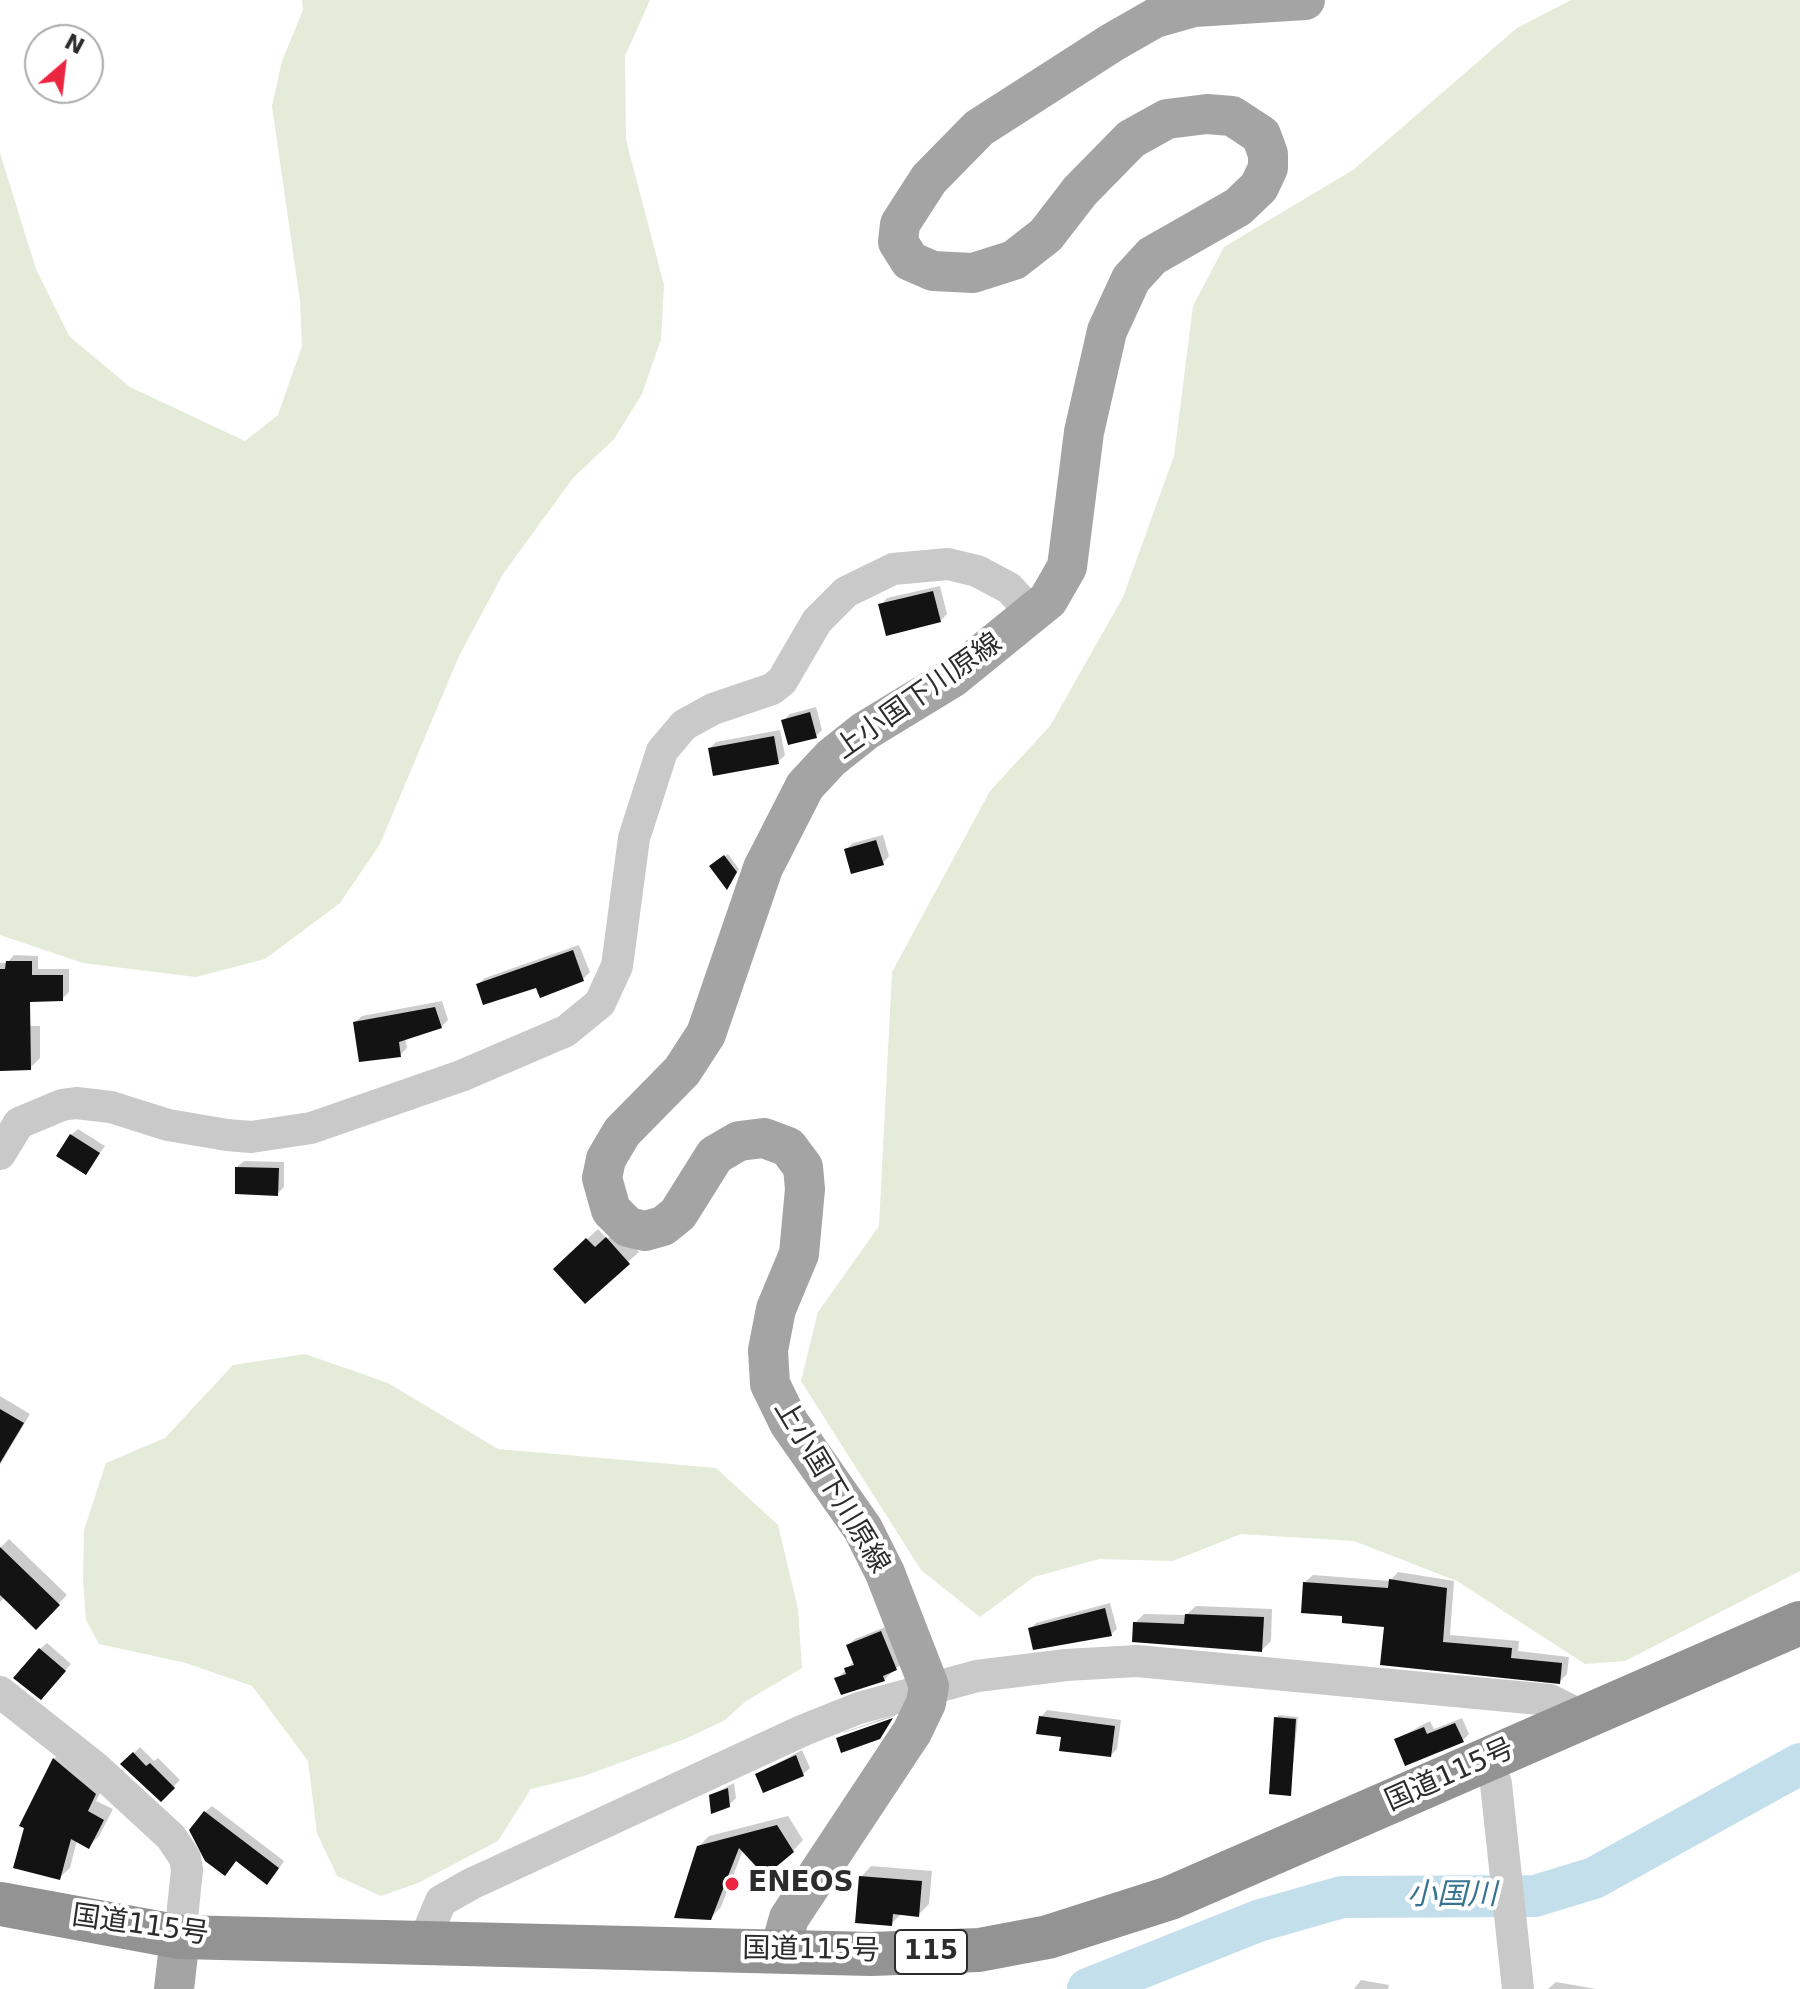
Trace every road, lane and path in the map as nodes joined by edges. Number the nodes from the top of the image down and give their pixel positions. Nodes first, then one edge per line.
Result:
1 (1305, 0) edge
2 (1033, 614) junction
3 (0, 1154) edge
4 (1800, 1623) edge
5 (929, 1686) junction
6 (0, 1692) edge
7 (1577, 1720) junction
8 (1488, 1760) junction
9 (0, 1904) edge
10 (180, 1937) junction
11 (429, 1942) junction
12 (780, 1950) junction
13 (174, 1989) edge
14 (1518, 1989) edge

1 - 2 main road, 上小国下川原線
2 - 3 street
2 - 5 main road, 上小国下川原線
4 - 7 highway, 国道115号 / 115
5 - 7 street
5 - 11 street
5 - 12 main road
6 - 10 street
7 - 8 highway, 国道115号 / 115
8 - 12 highway, 国道115号 / 115
8 - 14 street
9 - 10 highway, 国道115号 / 115
10 - 11 highway, 国道115号 / 115
10 - 13 main road
11 - 12 highway, 国道115号 / 115

